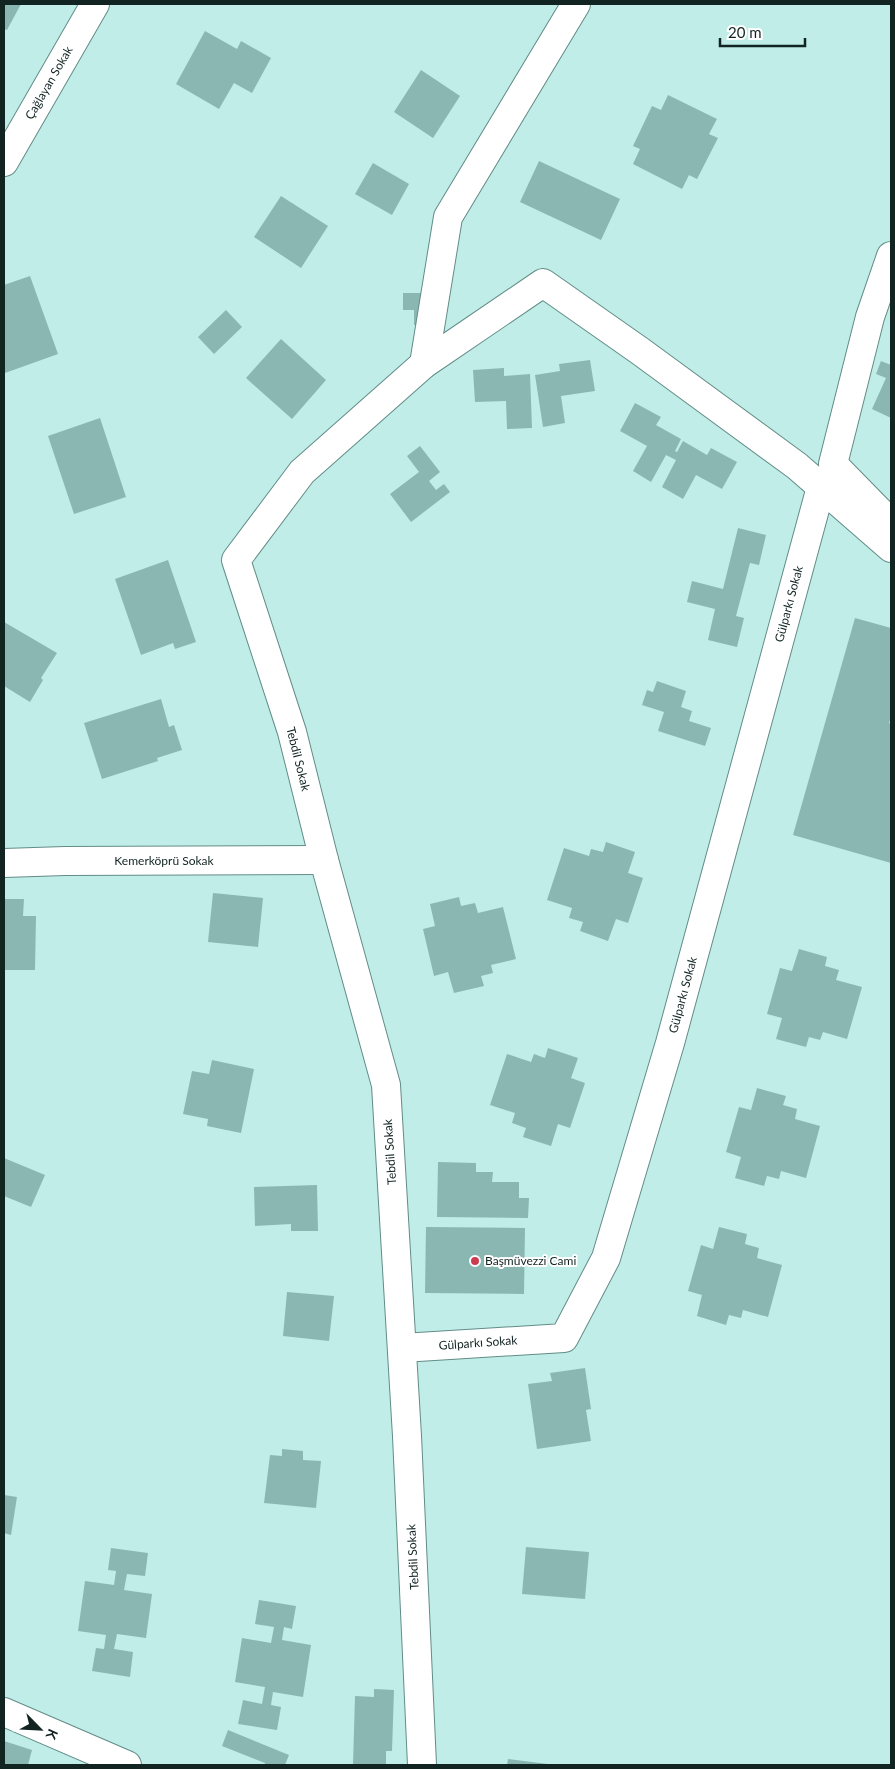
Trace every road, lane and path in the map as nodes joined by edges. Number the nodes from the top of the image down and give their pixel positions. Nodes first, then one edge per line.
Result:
1 (95, 4) edge
2 (576, 4) edge
3 (4, 162) edge
4 (891, 256) edge
5 (424, 364) junction
6 (821, 487) junction
7 (891, 520) edge
8 (891, 548) edge
9 (324, 860) junction
10 (4, 863) edge
11 (402, 1348) junction
12 (4, 1712) edge
13 (127, 1765) edge
14 (422, 1765) edge

1 - 3 street, Çağlayan Sokak
2 - 5 street
4 - 7 street
5 - 6 street
5 - 9 street, Tebdil Sokak
6 - 8 street
6 - 11 street, Gülparkı Sokak
9 - 10 street, Kemerköprü Sokak
9 - 11 street, Tebdil Sokak
11 - 14 street, Tebdil Sokak
12 - 13 street

